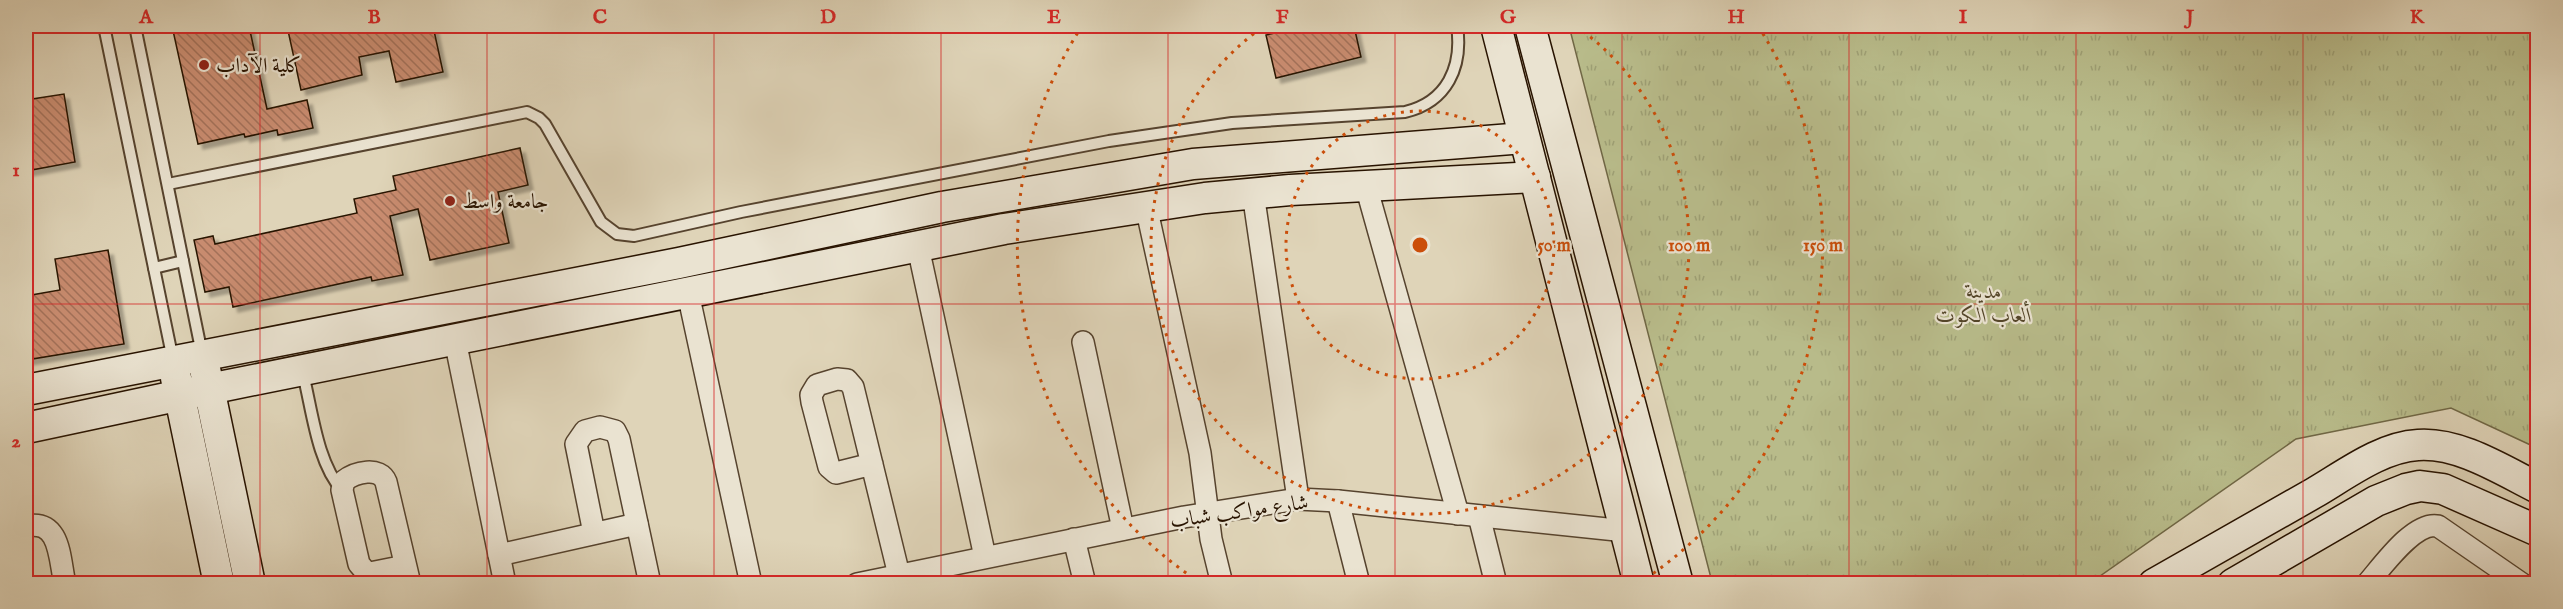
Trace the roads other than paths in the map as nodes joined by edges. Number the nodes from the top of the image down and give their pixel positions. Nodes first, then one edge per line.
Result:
1 (104, 26) edge
2 (135, 26) edge
3 (1457, 26) edge
4 (1496, 26) edge
5 (1530, 26) edge
6 (1524, 138) junction
7 (1535, 177) junction
8 (168, 184) junction
9 (1366, 186) junction
10 (1253, 193) junction
11 (1146, 206) junction
12 (918, 247) junction
13 (183, 261) junction
14 (154, 268) junction
15 (688, 293) junction
16 (454, 340) junction
17 (1083, 342) dead end
18 (202, 355) junction
19 (173, 360) junction
20 (302, 370) junction
21 (210, 389) junction
22 (26, 390) edge
23 (180, 395) junction
24 (26, 428) edge
25 (872, 465) dead end
26 (2538, 488) edge
27 (342, 490) junction
28 (1298, 500) junction
29 (1338, 501) junction
30 (1210, 513) junction
31 (1458, 514) junction
32 (1479, 516) junction
33 (637, 524) junction
34 (26, 525) edge
35 (1123, 529) junction
36 (1626, 531) junction
37 (2538, 531) edge
38 (594, 533) junction
39 (1074, 539) junction
40 (499, 555) junction
41 (986, 557) junction
42 (407, 575) edge
43 (899, 575) junction
44 (944, 575) edge
45 (64, 584) edge
46 (219, 584) edge
47 (250, 584) edge
48 (505, 584) edge
49 (651, 584) edge
50 (752, 584) edge
51 (857, 584) edge
52 (1085, 584) edge
53 (1222, 584) edge
54 (1359, 584) edge
55 (1496, 584) edge
56 (1639, 584) edge
57 (1677, 584) edge
58 (2154, 584) edge
59 (2233, 584) edge
60 (2367, 584) edge
61 (2522, 584) edge

1 - 14 lane
2 - 8 lane
3 - 8 lane
4 - 6 street
5 - 57 street
6 - 7 street
6 - 18 street
7 - 9 street
7 - 36 street
8 - 13 lane
9 - 10 street
9 - 31 street
10 - 11 street
10 - 28 street
11 - 12 street
11 - 30 street
12 - 15 street
12 - 41 street
13 - 14 lane
13 - 18 lane
14 - 19 lane
15 - 16 street
15 - 50 street
16 - 20 street
16 - 40 street
17 - 35 street
18 - 19 street
18 - 21 street
19 - 22 street
19 - 23 street
20 - 21 street
20 - 27 lane
21 - 23 street
21 - 47 street
23 - 24 street
23 - 46 street
25 - 43 street
26 - 58 street
27 - 42 street
27 - 42 street
28 - 29 street, شارع مواكب شباب
28 - 30 street, شارع مواكب شباب
29 - 31 street, شارع مواكب شباب
29 - 54 street
30 - 35 street, شارع مواكب شباب
30 - 53 street
31 - 32 street, شارع مواكب شباب
32 - 36 street, شارع مواكب شباب
32 - 55 street
33 - 38 street
33 - 38 street
33 - 49 street
34 - 45 street
35 - 39 street, شارع مواكب شباب
36 - 56 street
37 - 59 street
38 - 40 street
39 - 41 street, شارع مواكب شباب
39 - 52 street
40 - 48 street
41 - 44 street, شارع مواكب شباب
43 - 44 street, شارع مواكب شباب
43 - 51 street, شارع مواكب شباب
60 - 61 street

